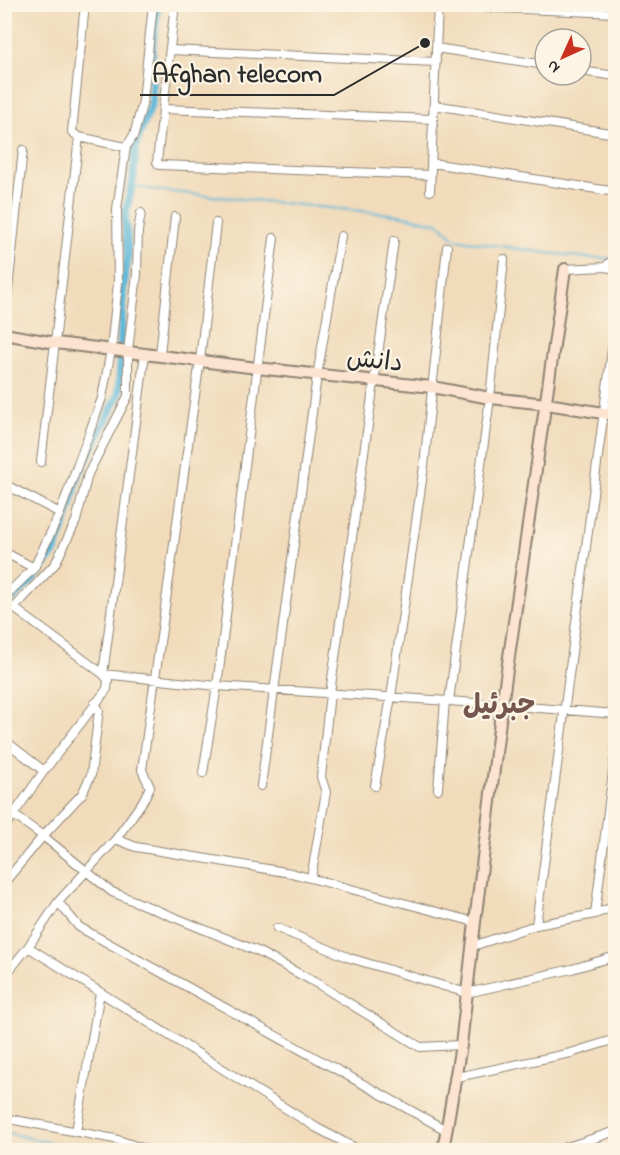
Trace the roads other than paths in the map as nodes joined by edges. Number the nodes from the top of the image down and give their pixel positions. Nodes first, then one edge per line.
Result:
1 (85, 4) edge
2 (153, 4) edge
3 (175, 4) edge
4 (411, 4) edge
5 (438, 5) edge
6 (615, 13) edge
7 (436, 48) junction
8 (170, 50) junction
9 (436, 62) junction
10 (533, 63) edge
11 (593, 73) edge
12 (615, 76) edge
13 (434, 105) junction
14 (164, 109) junction
15 (433, 119) junction
16 (615, 134) edge
17 (79, 136) junction
18 (126, 147) junction
19 (23, 150) dead end
20 (432, 163) junction
21 (431, 175) junction
22 (430, 191) dead end
23 (615, 192) edge
24 (141, 213) dead end
25 (175, 217) dead end
26 (216, 223) dead end
27 (341, 236) dead end
28 (274, 238) dead end
29 (394, 241) dead end
30 (447, 247) dead end
31 (615, 257) edge
32 (504, 259) dead end
33 (605, 267) junction
34 (565, 269) joint
35 (615, 269) edge
36 (615, 320) edge
37 (4, 326) edge
38 (4, 334) edge
39 (56, 343) junction
40 (111, 350) junction
41 (128, 351) junction
42 (145, 353) junction
43 (160, 354) junction
44 (200, 360) junction
45 (257, 368) junction
46 (317, 375) junction
47 (374, 381) junction
48 (432, 387) junction
49 (490, 398) junction
50 (547, 404) junction
51 (603, 413) junction
52 (615, 415) edge
53 (41, 462) dead end
54 (4, 484) edge
55 (60, 513) junction
56 (4, 552) edge
57 (33, 568) junction
58 (4, 597) edge
59 (14, 608) junction
60 (4, 614) edge
61 (103, 674) junction
62 (155, 680) junction
63 (217, 686) junction
64 (274, 689) junction
65 (330, 693) junction
66 (391, 697) junction
67 (447, 701) junction
68 (95, 703) junction
69 (502, 705) junction
70 (562, 710) junction
71 (615, 714) edge
72 (4, 740) edge
73 (615, 748) edge
74 (44, 771) junction
75 (204, 773) dead end
76 (261, 786) dead end
77 (375, 786) dead end
78 (438, 789) dead end
79 (4, 808) edge
80 (14, 815) junction
81 (4, 828) edge
82 (44, 836) junction
83 (116, 839) junction
84 (87, 872) junction
85 (311, 878) junction
86 (4, 884) edge
87 (58, 902) junction
88 (615, 906) edge
89 (595, 914) junction
90 (475, 922) junction
91 (536, 925) junction
92 (277, 928) dead end
93 (473, 946) junction
94 (28, 947) junction
95 (615, 956) edge
96 (4, 977) edge
97 (100, 992) junction
98 (467, 993) junction
99 (615, 1039) edge
100 (461, 1045) junction
101 (457, 1077) junction
102 (4, 1118) edge
103 (446, 1130) junction
104 (615, 1131) edge
105 (76, 1132) junction
106 (148, 1150) edge
107 (360, 1150) edge
108 (443, 1150) edge
109 (562, 1150) edge

1 - 17 street
2 - 18 street
3 - 8 street
4 - 5 street
5 - 6 street
5 - 7 street
7 - 9 street
7 - 10 street
8 - 9 street
8 - 14 street
9 - 13 street
11 - 12 street
13 - 15 street
13 - 16 street
14 - 15 street
14 - 21 street
15 - 20 street
17 - 18 street
17 - 39 street
18 - 40 street
19 - 37 street
20 - 21 street
20 - 23 street
21 - 22 street
24 - 41 street
25 - 43 street
26 - 44 street
27 - 46 street
28 - 45 street
29 - 47 street
30 - 48 street
31 - 33 street
32 - 49 street
33 - 34 street
33 - 35 street
34 - 50 street
36 - 51 street
38 - 39 street, دانش
39 - 40 street, دانش
39 - 53 street
40 - 41 street, دانش
40 - 55 street
41 - 42 street, دانش
41 - 59 street
42 - 43 street, دانش
42 - 61 street
43 - 44 street, دانش
44 - 45 street, دانش
44 - 62 street
45 - 46 street, دانش
45 - 63 street
46 - 47 street, دانش
46 - 64 street
47 - 48 street, دانش
47 - 65 street
48 - 49 street, دانش
48 - 66 street
49 - 50 street, دانش
49 - 67 street
50 - 51 street, دانش
50 - 69 street
51 - 52 street, دانش
51 - 70 street
54 - 55 street
55 - 57 street
56 - 57 street
57 - 58 street
59 - 60 street
59 - 61 street
61 - 62 street
61 - 68 street
62 - 63 street
62 - 83 street
63 - 64 street
63 - 75 street
64 - 65 street
64 - 76 street
65 - 66 street
65 - 85 street
66 - 67 street
66 - 77 street
67 - 69 street
67 - 78 street
68 - 74 street
68 - 82 street
69 - 70 street
69 - 90 street
70 - 71 street
70 - 91 street
72 - 74 street
73 - 89 street
74 - 80 street
79 - 80 street
80 - 81 street
80 - 82 street
82 - 84 street
82 - 86 street
83 - 84 street
83 - 85 street
84 - 87 street
84 - 100 street
85 - 90 street
87 - 94 street
87 - 103 street
88 - 89 street
89 - 91 street
90 - 93 street
91 - 93 street
92 - 98 street
93 - 98 street
94 - 96 street
94 - 97 street
95 - 98 street
97 - 105 street
97 - 107 street
98 - 100 street
99 - 101 street
100 - 101 street
101 - 103 street
102 - 105 street
103 - 108 street
104 - 109 street
105 - 106 street

